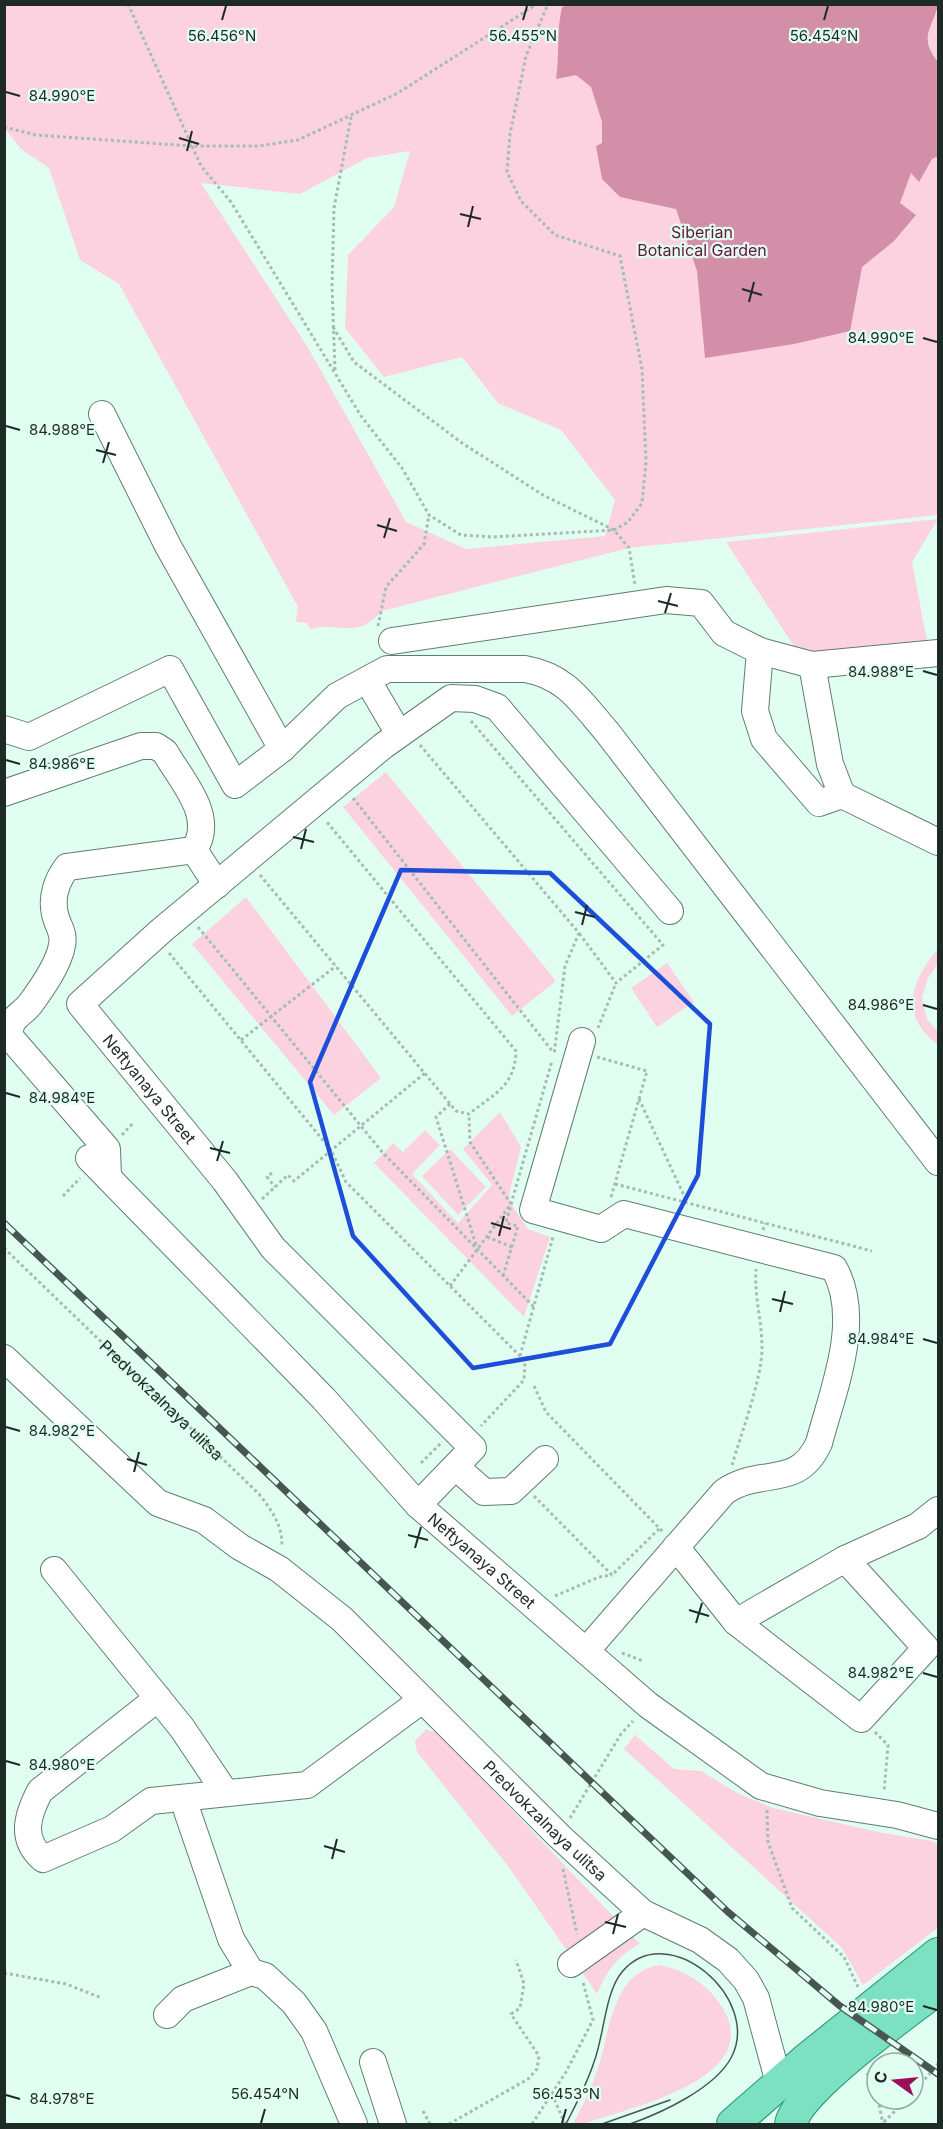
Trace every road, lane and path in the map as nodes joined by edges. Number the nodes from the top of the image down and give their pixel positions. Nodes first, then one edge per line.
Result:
1 (128, 4) edge
2 (537, 4) edge
3 (548, 4) edge
4 (351, 116) junction
5 (4, 128) edge
6 (190, 146) junction
7 (333, 327) junction
8 (335, 372) junction
9 (102, 414) dead end
10 (429, 515) junction
11 (614, 530) junction
12 (638, 605) junction
13 (392, 640) joint
14 (760, 651) junction
15 (939, 653) edge
16 (812, 665) junction
17 (368, 681) junction
18 (467, 716) dead end
19 (4, 729) edge
20 (409, 738) junction
21 (282, 749) junction
22 (4, 793) edge
23 (347, 794) dead end
24 (842, 795) junction
25 (312, 804) junction
26 (939, 842) edge
27 (194, 850) junction
28 (247, 860) junction
29 (217, 885) junction
30 (670, 911) dead end
31 (192, 921) dead end
32 (579, 933) junction
33 (162, 944) dead end
34 (336, 966) junction
35 (616, 982) junction
36 (272, 1016) junction
37 (7, 1032) edge
38 (241, 1040) junction
39 (588, 1043) junction
40 (554, 1054) junction
41 (424, 1073) junction
42 (639, 1099) junction
43 (450, 1104) junction
44 (469, 1113) junction
45 (362, 1124) junction
46 (331, 1150) junction
47 (89, 1158) dead end
48 (939, 1162) edge
49 (272, 1173) dead end
50 (108, 1178) junction
51 (615, 1184) junction
52 (275, 1187) junction
53 (610, 1202) dead end
54 (687, 1202) junction
55 (511, 1204) junction
56 (247, 1213) junction
57 (765, 1223) junction
58 (487, 1237) junction
59 (554, 1239) dead end
60 (512, 1247) junction
61 (4, 1248) edge
62 (758, 1248) junction
63 (478, 1250) junction
64 (872, 1251) dead end
65 (503, 1276) junction
66 (450, 1286) junction
67 (534, 1307) junction
68 (520, 1356) junction
69 (4, 1358) edge
70 (534, 1386) dead end
71 (477, 1429) dead end
72 (545, 1460) dead end
73 (456, 1467) junction
74 (724, 1492) junction
75 (532, 1494) dead end
76 (418, 1505) junction
77 (939, 1510) edge
78 (676, 1547) junction
79 (845, 1559) junction
80 (279, 1569) junction
81 (54, 1570) dead end
82 (612, 1575) junction
83 (552, 1598) dead end
84 (736, 1622) junction
85 (586, 1651) junction
86 (158, 1698) junction
87 (422, 1700) junction
88 (861, 1719) junction
89 (621, 1734) dead end
90 (767, 1789) junction
91 (225, 1792) junction
92 (883, 1800) dead end
93 (187, 1811) dead end
94 (573, 1815) dead end
95 (939, 1826) edge
96 (570, 1846) junction
97 (643, 1913) junction
98 (939, 1954) edge
99 (516, 1960) dead end
100 (578, 1968) junction
101 (251, 1972) junction
102 (4, 1973) edge
103 (939, 1989) edge
104 (861, 1991) dead end
105 (102, 1998) dead end
106 (167, 2015) dead end
107 (373, 2062) dead end
108 (939, 2064) edge
109 (863, 2066) dead end
110 (865, 2070) edge
111 (925, 2080) edge
112 (552, 2094) junction
113 (791, 2103) edge
114 (423, 2111) dead end
115 (895, 2111) edge
116 (883, 2123) edge
117 (354, 2124) edge
118 (393, 2124) edge
119 (430, 2124) edge
120 (449, 2124) edge
121 (532, 2124) edge
122 (565, 2124) edge
123 (733, 2124) edge

1 - 6 path
2 - 4 path
3 - 11 path
4 - 6 path
4 - 7 path
5 - 6 path
6 - 8 path
7 - 8 path
7 - 11 path
8 - 10 path
9 - 21 street
10 - 11 path
10 - 13 path
11 - 12 path
12 - 13 street
12 - 14 street
14 - 16 street
14 - 24 street
15 - 16 street
16 - 24 street
17 - 20 street
17 - 21 street
17 - 48 street
18 - 35 path
19 - 21 street
20 - 25 street
20 - 30 street
20 - 32 path
22 - 27 street
23 - 40 path
24 - 26 street
25 - 28 street
25 - 44 path
27 - 29 street
27 - 37 street
28 - 29 street
28 - 34 path
29 - 56 street, Neftyanaya Street
31 - 36 path
32 - 35 path
32 - 40 path
33 - 38 path
34 - 36 path
34 - 41 path
35 - 39 path
36 - 38 path
36 - 45 path
37 - 50 street
38 - 46 path
39 - 42 path
39 - 62 street
40 - 55 path
41 - 43 path
41 - 45 path
42 - 51 path
42 - 54 path
43 - 44 path
43 - 63 path
44 - 55 path
45 - 46 path
45 - 63 path
46 - 52 path
46 - 66 path
47 - 50 street
49 - 52 path
50 - 76 street
51 - 53 path
51 - 54 path
52 - 56 path
54 - 57 path
55 - 58 path
55 - 60 path
56 - 73 street, Neftyanaya Street
57 - 62 path
57 - 64 path
58 - 60 path
58 - 63 path
59 - 67 path
60 - 65 path
61 - 80 path, Predvokzalnaya ulitsa
62 - 74 path
62 - 74 street
63 - 65 path
63 - 66 path
65 - 67 path
66 - 68 path
67 - 68 path
68 - 71 path
69 - 80 street, Predvokzalnaya ulitsa
70 - 82 path
72 - 73 street
73 - 76 street, Neftyanaya Street
74 - 78 street
75 - 82 path
76 - 85 street, Neftyanaya Street
77 - 79 street
78 - 84 street
78 - 85 street
79 - 84 street
79 - 88 street
80 - 87 street, Predvokzalnaya ulitsa
81 - 86 street
82 - 83 path
84 - 88 street
85 - 90 street, Neftyanaya Street
86 - 91 street
86 - 91 street
87 - 91 street
87 - 96 street, Predvokzalnaya ulitsa
88 - 92 path
89 - 94 path
90 - 95 street, Neftyanaya Street
90 - 104 path
93 - 101 street
96 - 97 street, Predvokzalnaya ulitsa
96 - 100 path
97 - 100 street
97 - 113 street, Predvokzalnaya ulitsa
98 - 113 main road
99 - 120 path
100 - 112 path
101 - 106 street
101 - 117 street
102 - 105 path
103 - 113 main road
107 - 118 street
108 - 111 path
109 - 110 path
112 - 121 path
112 - 122 path
113 - 123 main road
114 - 119 path
115 - 116 path

